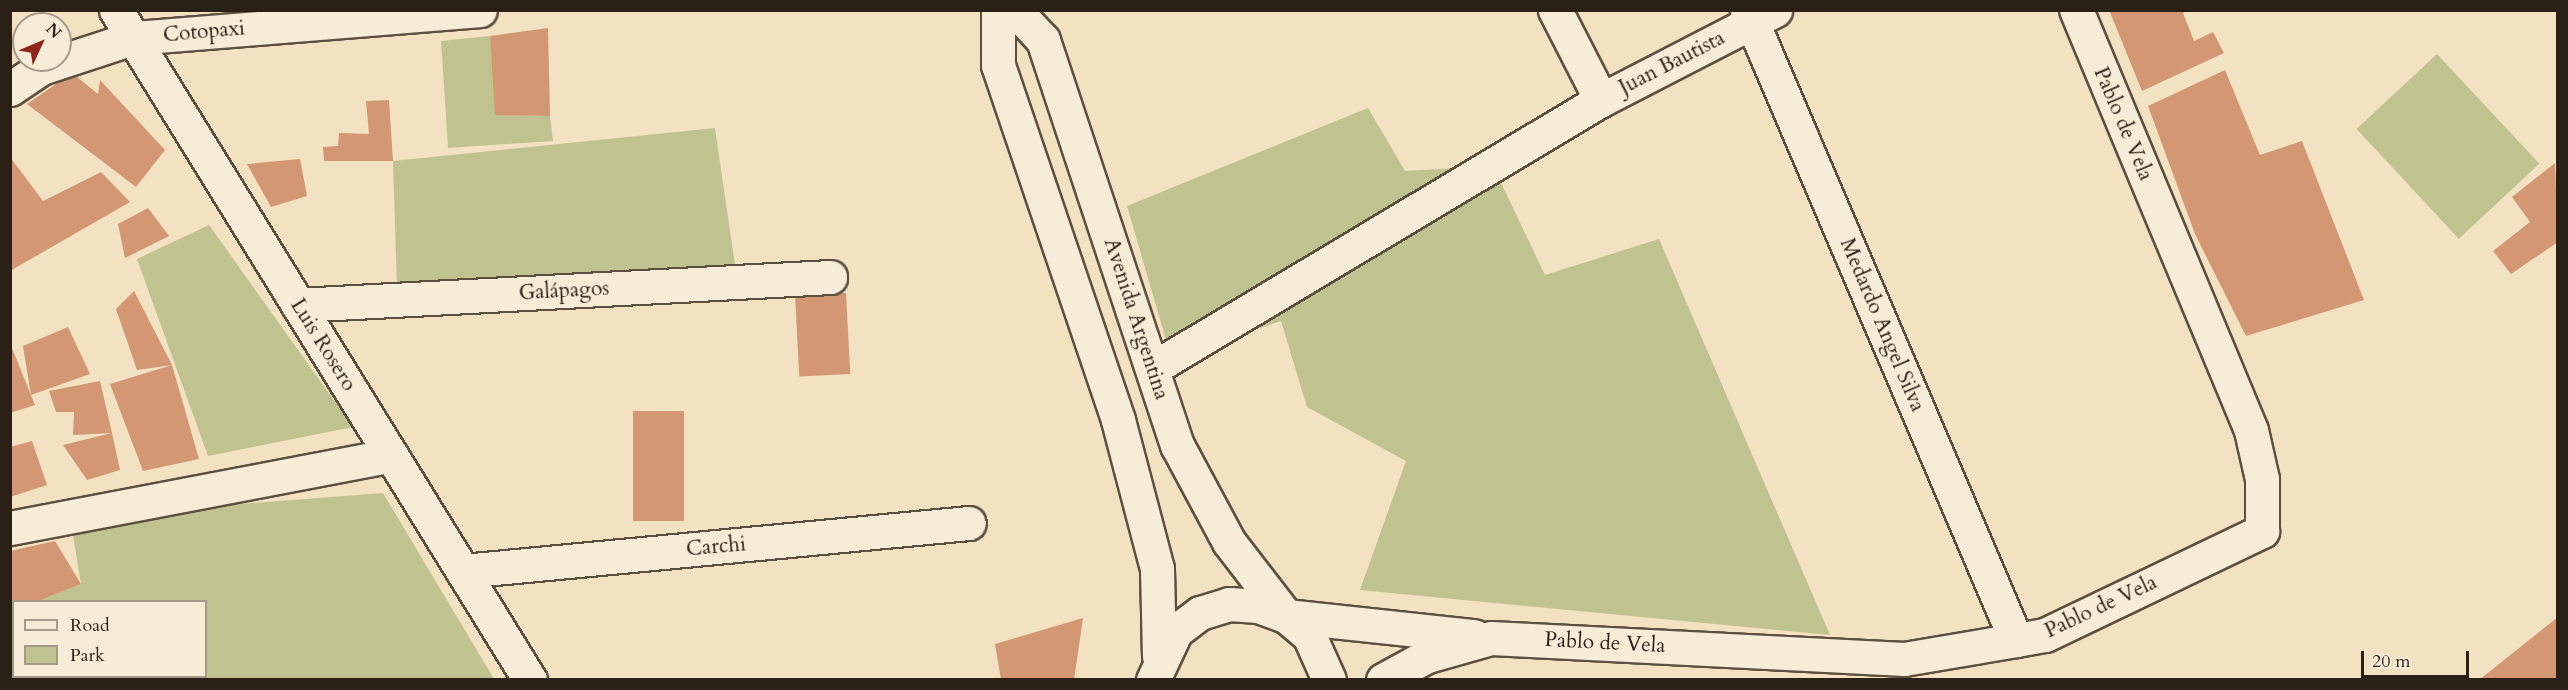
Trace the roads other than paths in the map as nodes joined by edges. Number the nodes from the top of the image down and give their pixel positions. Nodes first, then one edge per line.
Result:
1 (116, 10) edge
2 (480, 10) edge
3 (998, 10) edge
4 (1015, 10) edge
5 (1556, 10) edge
6 (2076, 10) edge
7 (1758, 14) edge
8 (133, 38) junction
9 (10, 89) edge
10 (1600, 100) junction
11 (830, 277) dead end
12 (298, 305) junction
13 (1153, 368) junction
14 (391, 455) junction
15 (969, 523) dead end
16 (10, 528) edge
17 (463, 571) junction
18 (1286, 616) junction
19 (1491, 638) junction
20 (2016, 640) junction
21 (1152, 672) edge
22 (530, 680) edge
23 (1329, 680) edge
24 (1383, 680) edge

1 - 8 street, Luis Rosero
2 - 8 street, Cotopaxi
3 - 21 street
4 - 13 street, Avenida Argentina
5 - 10 street
6 - 20 street, Pablo de Vela
7 - 10 street, Juan Bautista
7 - 20 street, Medardo Angel Silva
8 - 9 street, Cotopaxi
8 - 12 street, Luis Rosero
10 - 13 street, Juan Bautista
11 - 12 street, Galápagos
12 - 14 street, Luis Rosero
13 - 18 street, Avenida Argentina
14 - 16 street
14 - 17 street, Luis Rosero
15 - 17 street, Carchi
17 - 22 street, Luis Rosero
18 - 19 street
18 - 21 street
18 - 23 street
19 - 20 street, Pablo de Vela
19 - 24 street, Pablo de Vela

